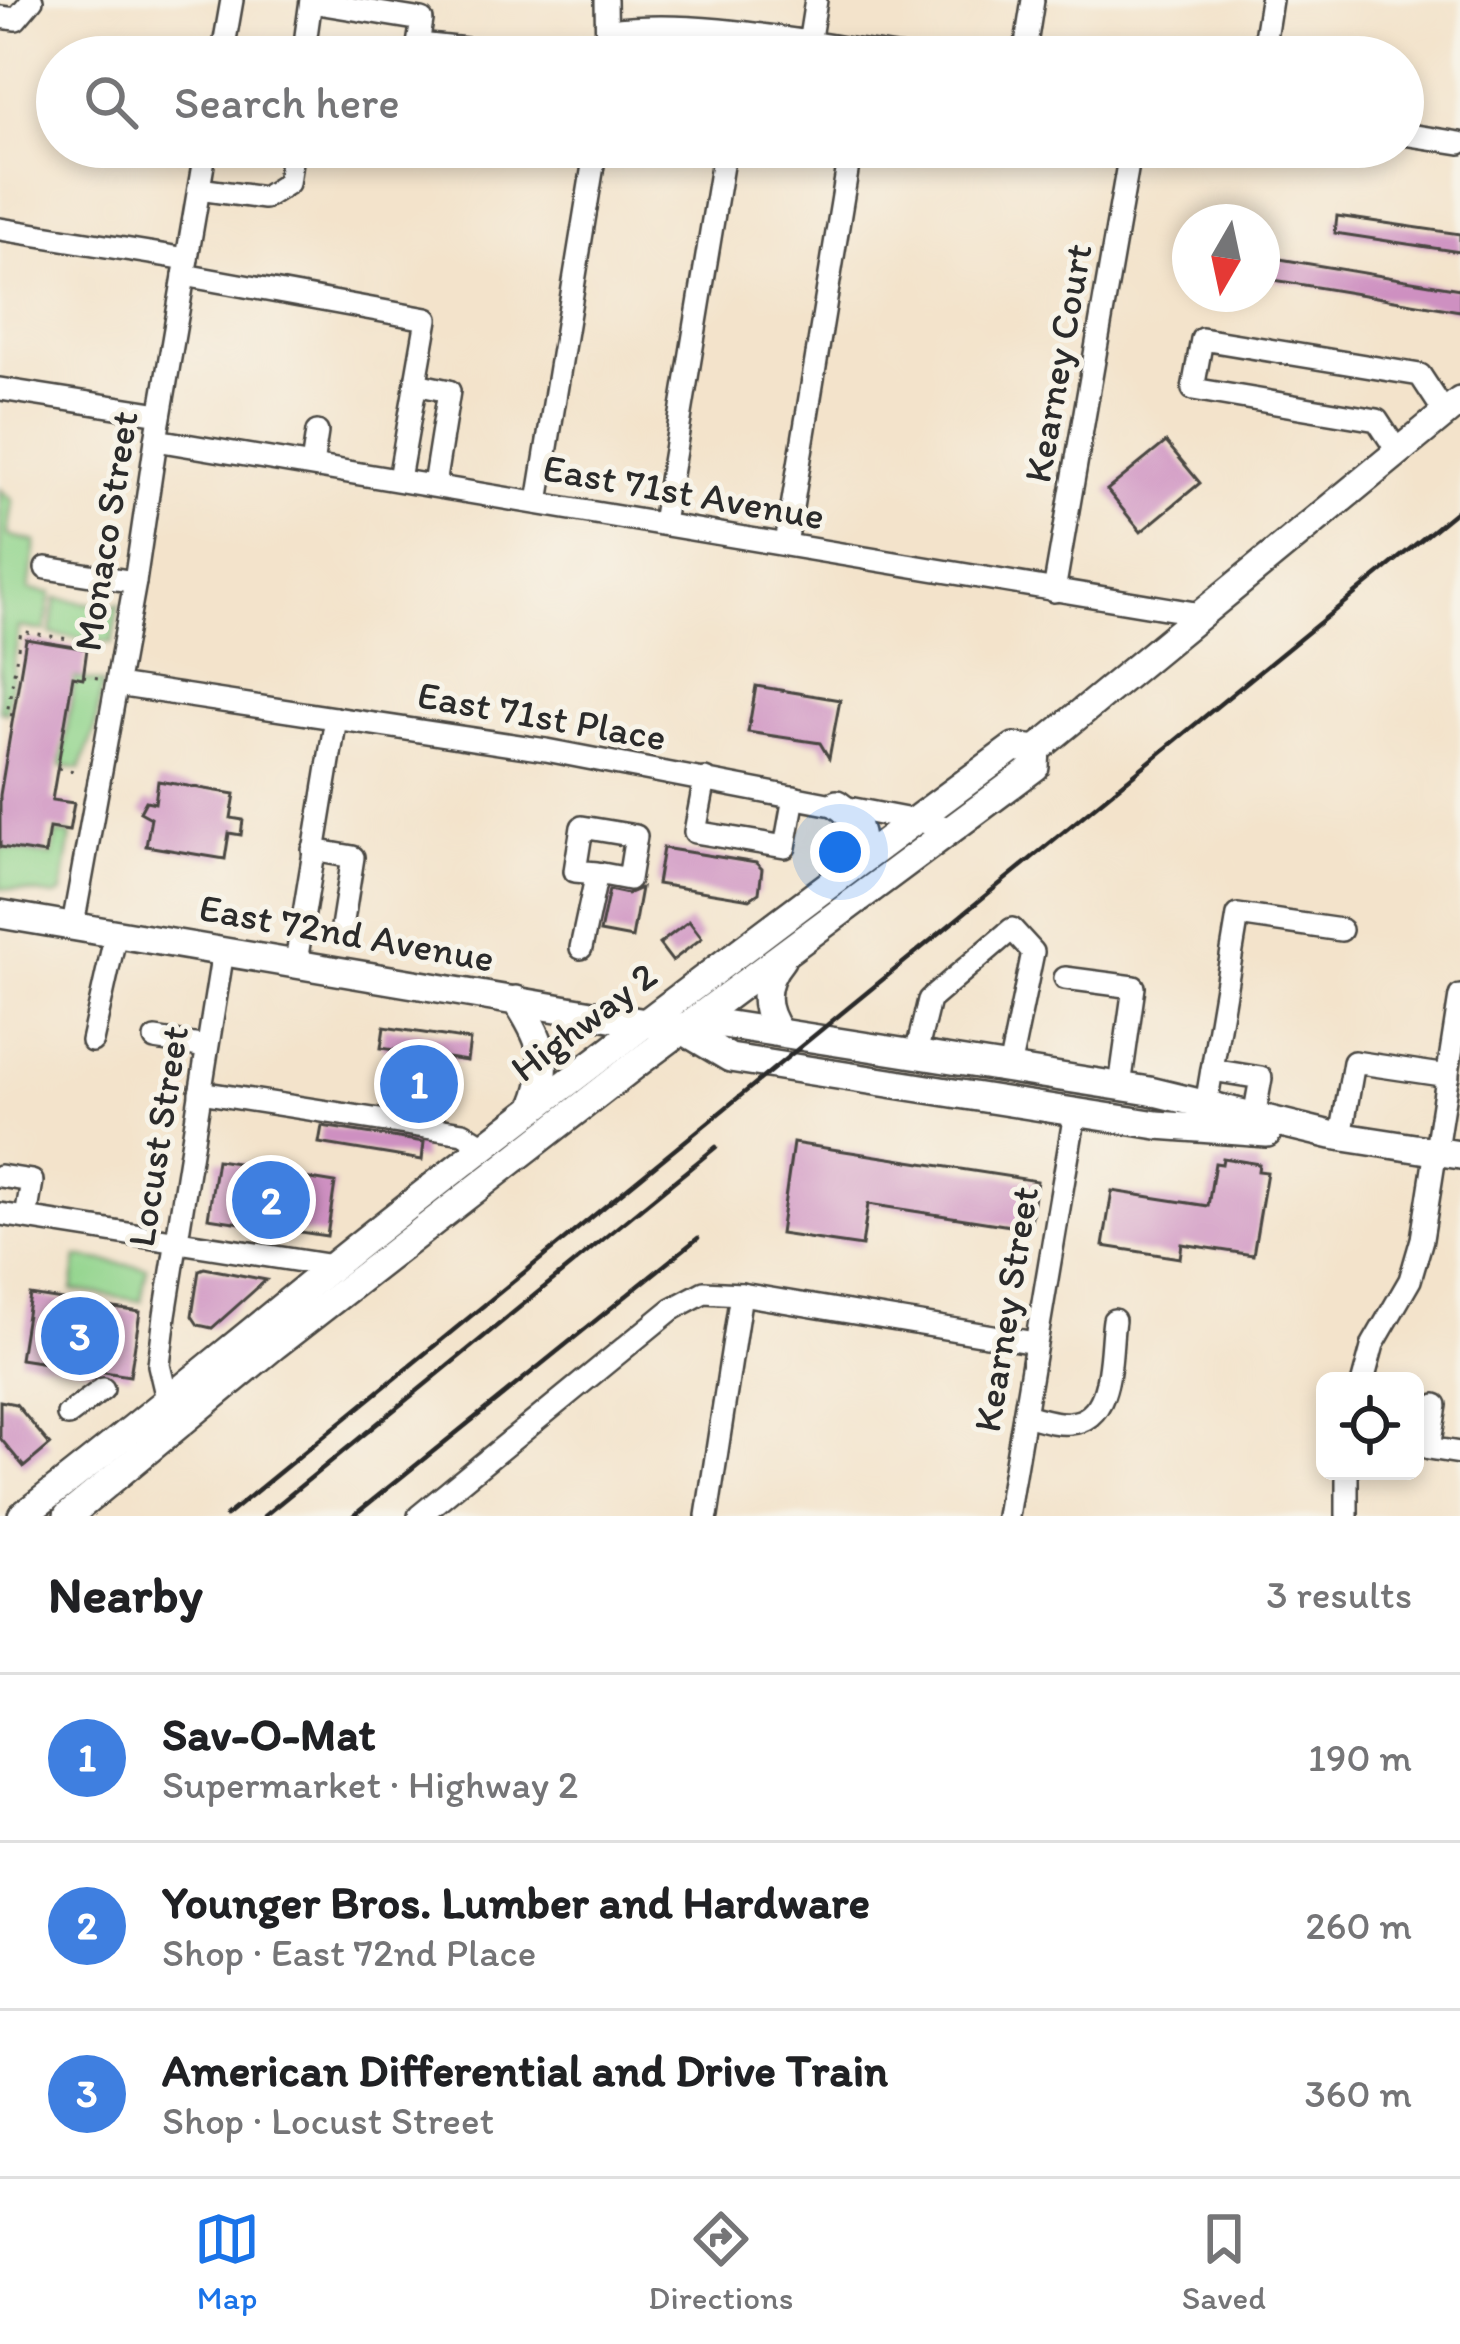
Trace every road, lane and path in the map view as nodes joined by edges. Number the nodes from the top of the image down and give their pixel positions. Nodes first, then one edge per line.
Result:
1 (32, 0) edge
2 (232, 0) edge
3 (606, 0) edge
4 (816, 0) edge
5 (1034, 0) edge
6 (1271, 0) edge
7 (311, 1) edge
8 (0, 17) edge
9 (608, 29) junction
10 (226, 36) edge
11 (306, 36) dead end
12 (420, 36) edge
13 (608, 36) edge
14 (702, 36) edge
15 (810, 36) edge
16 (1028, 36) edge
17 (1265, 36) edge
18 (1424, 137) edge
19 (1460, 143) edge
20 (202, 168) edge
21 (289, 168) edge
22 (593, 168) edge
23 (722, 168) edge
24 (848, 168) edge
25 (1127, 168) edge
26 (199, 189) junction
27 (0, 229) edge
28 (185, 267) junction
29 (416, 384) junction
30 (0, 388) edge
31 (1453, 407) edge
32 (160, 414) junction
33 (316, 432) dead end
34 (156, 440) junction
35 (1398, 452) junction
36 (312, 465) junction
37 (399, 478) junction
38 (434, 485) junction
39 (538, 502) junction
40 (663, 523) junction
41 (787, 544) junction
42 (46, 568) dead end
43 (135, 582) junction
44 (1054, 590) junction
45 (1201, 614) junction
46 (124, 648) junction
47 (117, 685) junction
48 (13, 715) dead end
49 (336, 718) junction
50 (1036, 750) junction
51 (58, 769) dead end
52 (99, 775) junction
53 (696, 778) junction
54 (794, 797) junction
55 (837, 804) junction
56 (915, 820) junction
57 (952, 828) junction
58 (313, 850) junction
59 (861, 860) junction
60 (597, 873) dead end
61 (0, 914) edge
62 (73, 925) junction
63 (342, 927) dead end
64 (1340, 930) dead end
65 (116, 933) junction
66 (793, 946) junction
67 (581, 948) dead end
68 (223, 951) junction
69 (296, 962) junction
70 (1065, 978) dead end
71 (1460, 996) edge
72 (516, 1000) junction
73 (646, 1023) junction
74 (681, 1029) junction
75 (779, 1032) junction
76 (155, 1039) dead end
77 (92, 1042) dead end
78 (207, 1047) junction
79 (916, 1054) junction
80 (1010, 1069) junction
81 (1212, 1070) junction
82 (1448, 1076) junction
83 (1120, 1086) junction
84 (200, 1092) junction
85 (1206, 1105) junction
86 (535, 1106) junction
87 (1075, 1113) junction
88 (1254, 1117) junction
89 (1336, 1136) junction
90 (484, 1146) junction
91 (1448, 1153) edge
92 (0, 1175) edge
93 (1, 1214) edge
94 (26, 1218) junction
95 (0, 1223) edge
96 (177, 1240) junction
97 (333, 1266) junction
98 (742, 1294) junction
99 (1114, 1320) dead end
100 (1036, 1342) junction
101 (1365, 1372) edge
102 (103, 1389) dead end
103 (168, 1403) junction
104 (1436, 1405) dead end
105 (68, 1415) dead end
106 (1024, 1415) junction
107 (1460, 1454) edge
108 (1347, 1480) edge
109 (22, 1516) edge
110 (68, 1516) edge
111 (419, 1516) edge
112 (707, 1516) edge
113 (1007, 1516) edge
114 (1347, 1516) edge

1 - 8 street
2 - 10 street
3 - 9 street
4 - 15 street
5 - 16 street
6 - 17 street
7 - 11 street
7 - 12 street
9 - 13 street
9 - 14 street
18 - 19 street
20 - 26 street, Monaco Street
21 - 26 street
22 - 39 street
23 - 40 street
24 - 41 street
25 - 44 street, Kearney Court
26 - 28 street, Monaco Street
27 - 28 street
28 - 29 street
28 - 32 street, Monaco Street
29 - 37 street
29 - 38 street
30 - 32 street
31 - 35 main road, Highway 2
31 - 35 street
32 - 34 street, Monaco Street
33 - 36 street
34 - 36 street, East 71st Avenue
34 - 43 street, Monaco Street
35 - 45 main road, Highway 2
36 - 37 street, East 71st Avenue
37 - 38 street, East 71st Avenue
38 - 39 street, East 71st Avenue
39 - 40 street, East 71st Avenue
40 - 41 street, East 71st Avenue
41 - 44 street, East 71st Avenue
42 - 43 street
43 - 46 street, Monaco Street
44 - 45 street, East 71st Avenue
45 - 50 main road, Highway 2
46 - 47 street, Monaco Street
46 - 48 path
47 - 49 street, East 71st Place
47 - 52 street, Monaco Street
49 - 53 street, East 71st Place
49 - 58 street
50 - 56 main road, Highway 2
50 - 57 main road, Highway 2
51 - 52 path
52 - 62 street, Monaco Street
53 - 54 street, East 71st Place
53 - 54 street
54 - 55 street, East 71st Place
55 - 56 street, East 71st Place
55 - 59 main road
56 - 57 street, East 71st Place
56 - 59 main road, Highway 2
57 - 66 main road, Highway 2
58 - 63 street
58 - 69 street
59 - 73 main road, Highway 2
60 - 67 street
61 - 62 main road, East 72nd Avenue
62 - 65 main road, East 72nd Avenue
64 - 81 street
65 - 68 main road, East 72nd Avenue
65 - 77 street
66 - 74 main road, Highway 2
66 - 75 main road
68 - 69 main road, East 72nd Avenue
68 - 78 street, Locust Street
69 - 72 main road, East 72nd Avenue
70 - 83 street
71 - 82 street
72 - 73 main road, East 72nd Avenue
72 - 86 main road
73 - 74 main road, East 72nd Avenue
73 - 86 main road, Highway 2
74 - 75 main road, East 72nd Avenue
74 - 87 main road, East 72nd Avenue
74 - 110 main road, Highway 2
75 - 79 main road, East 72nd Avenue
76 - 78 street
78 - 84 street, Locust Street
79 - 80 main road, East 72nd Avenue
79 - 80 street
80 - 83 main road, East 72nd Avenue
81 - 85 street
81 - 88 street
82 - 89 street
82 - 91 street
83 - 85 main road, East 72nd Avenue
84 - 90 street
84 - 96 street, Locust Street
85 - 88 main road, East 72nd Avenue
86 - 90 main road, Highway 2
87 - 89 main road, East 72nd Avenue
87 - 100 street, Kearney Street
88 - 89 main road, East 72nd Avenue
89 - 91 main road, East 72nd Avenue
90 - 97 main road, Highway 2
91 - 101 street
92 - 94 street
93 - 94 street
93 - 95 street
94 - 96 street
96 - 97 street
96 - 103 street, Locust Street
97 - 103 main road, Highway 2
98 - 100 street
98 - 111 street
98 - 112 street
99 - 106 street
100 - 106 street, Kearney Street
102 - 105 street
103 - 109 main road, Highway 2
104 - 107 street
106 - 113 street, Kearney Street
108 - 114 street

